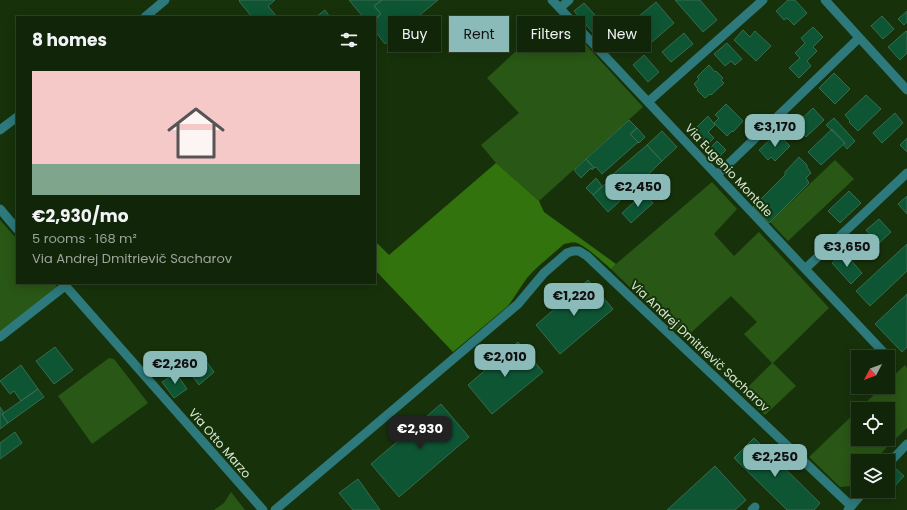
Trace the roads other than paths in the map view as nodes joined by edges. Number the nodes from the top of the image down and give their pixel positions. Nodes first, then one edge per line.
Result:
1 (164, 0) edge
2 (552, 0) edge
3 (569, 0) edge
4 (763, 0) edge
5 (825, 0) edge
6 (560, 8) junction
7 (146, 16) edge
8 (860, 38) junction
9 (907, 90) edge
10 (648, 102) junction
11 (16, 118) edge
12 (0, 130) edge
13 (907, 173) edge
14 (717, 175) junction
15 (0, 209) edge
16 (16, 228) edge
17 (805, 269) junction
18 (64, 284) edge
19 (0, 337) edge
20 (882, 350) edge
21 (907, 444) edge
22 (895, 457) edge
23 (858, 498) edge
24 (850, 508) edge
25 (263, 510) edge
26 (275, 510) edge

1 - 7 street
2 - 6 street, Via Eugenio Montale
3 - 6 street
4 - 10 street
5 - 8 street
6 - 10 street, Via Eugenio Montale
8 - 9 street
8 - 14 street
10 - 14 street, Via Eugenio Montale
11 - 12 street
13 - 17 street
14 - 17 street, Via Eugenio Montale
15 - 16 street
17 - 20 street, Via Eugenio Montale
18 - 19 street
18 - 25 street, Via Otto Marzo
21 - 22 street
23 - 24 street
24 - 26 street, Via Andrej Dmitrievič Sacharov

